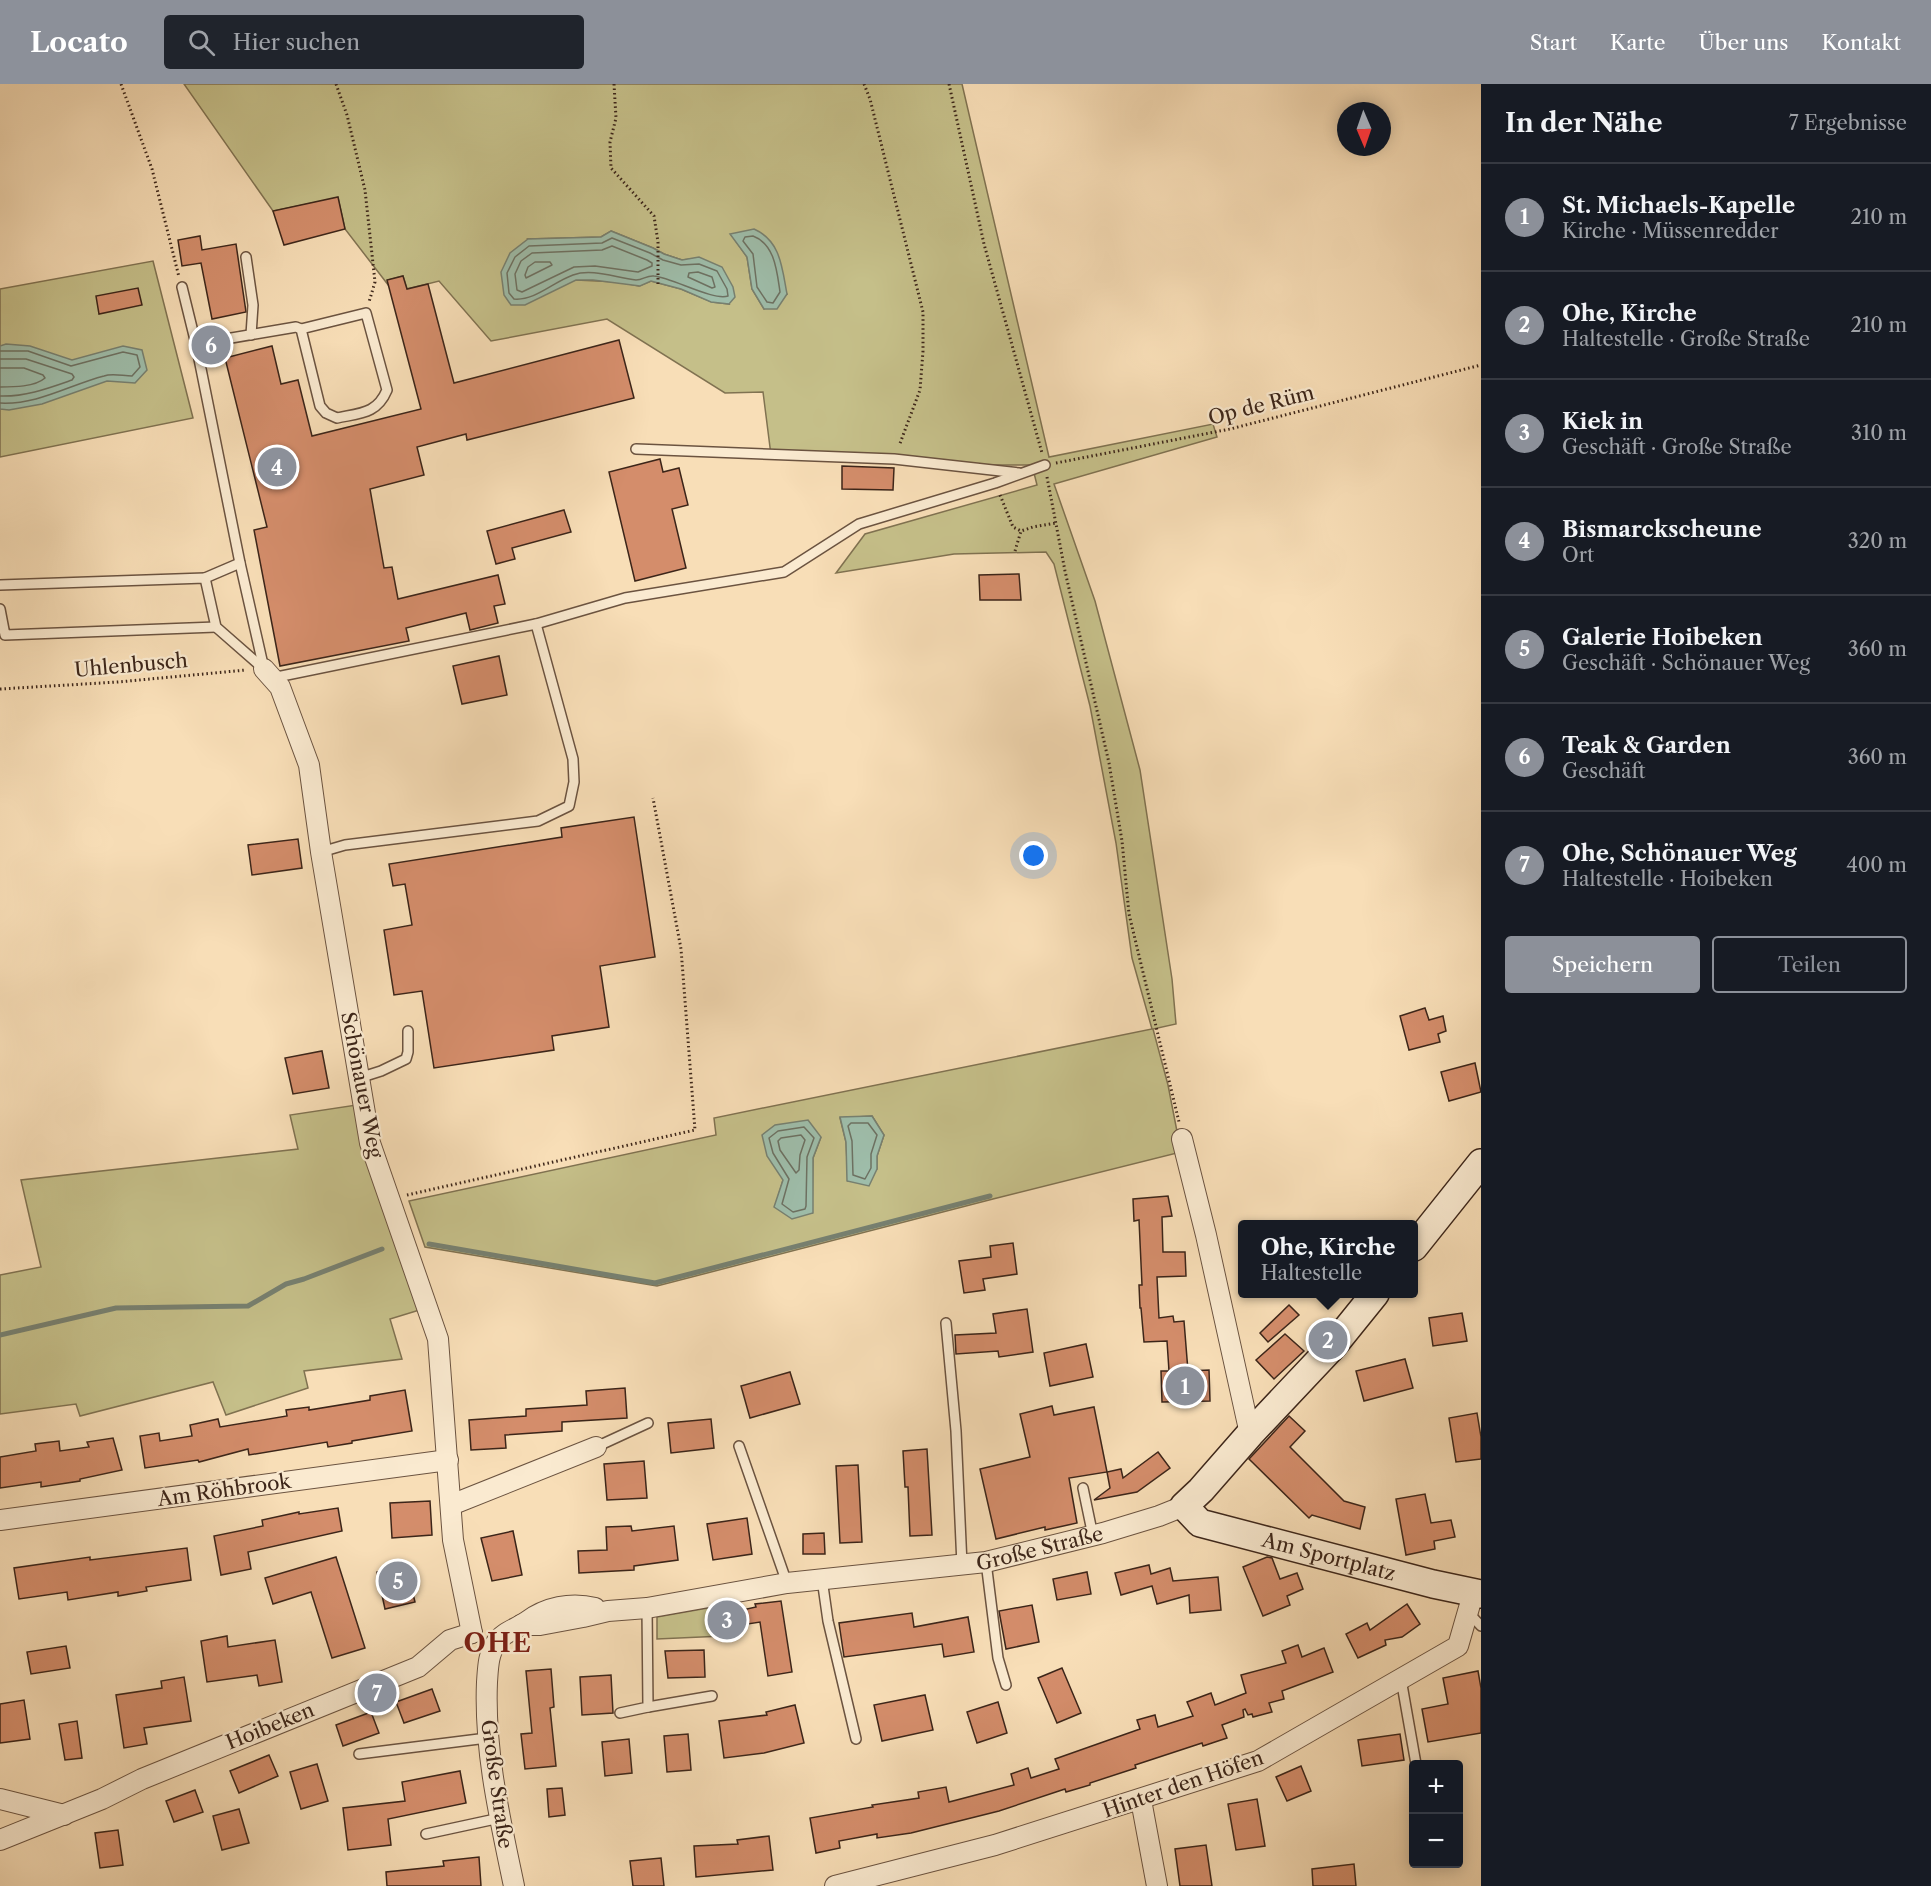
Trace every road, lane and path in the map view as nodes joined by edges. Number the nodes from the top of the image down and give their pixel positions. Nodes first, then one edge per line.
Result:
1 (122, 84) edge
2 (336, 84) edge
3 (614, 84) edge
4 (864, 84) edge
5 (948, 84) edge
6 (246, 257) dead end
7 (182, 287) joint
8 (658, 287) dead end
9 (366, 313) junction
10 (301, 329) junction
11 (251, 335) junction
12 (196, 344) junction
13 (1481, 365) edge
14 (636, 449) dead end
15 (894, 459) junction
16 (1045, 465) junction
17 (1023, 473) junction
18 (995, 483) junction
19 (1056, 523) junction
20 (1021, 531) junction
21 (1016, 551) dead end
22 (240, 563) junction
23 (205, 578) junction
24 (0, 585) edge
25 (0, 609) edge
26 (536, 624) junction
27 (216, 627) junction
28 (268, 673) junction
29 (0, 690) edge
30 (653, 798) dead end
31 (321, 852) junction
32 (408, 1031) dead end
33 (359, 1078) junction
34 (1182, 1139) joint
35 (1481, 1163) edge
36 (389, 1199) junction
37 (1418, 1240) edge
38 (1372, 1298) edge
39 (946, 1323) dead end
40 (648, 1423) dead end
41 (1250, 1434) junction
42 (739, 1446) dead end
43 (596, 1447) joint
44 (448, 1460) junction
45 (1083, 1488) dead end
46 (451, 1505) junction
47 (1184, 1506) junction
48 (0, 1520) edge
49 (1093, 1536) junction
50 (986, 1562) junction
51 (962, 1565) junction
52 (822, 1579) junction
53 (787, 1583) junction
54 (1476, 1606) edge
55 (647, 1608) junction
56 (472, 1634) junction
57 (496, 1642) junction
58 (1401, 1679) junction
59 (1006, 1685) dead end
60 (712, 1696) dead end
61 (648, 1707) junction
62 (620, 1713) dead end
63 (487, 1738) junction
64 (856, 1739) dead end
65 (358, 1754) dead end
66 (1415, 1760) edge
67 (0, 1799) edge
68 (1141, 1800) junction
69 (64, 1815) junction
70 (500, 1818) junction
71 (426, 1834) dead end
72 (0, 1840) edge
73 (861, 1883) edge
74 (514, 1886) edge
75 (835, 1886) edge
76 (1157, 1886) edge

1 - 7 path
2 - 9 path
3 - 8 path
4 - 15 path
5 - 16 path
6 - 11 lane
7 - 12 lane
9 - 10 lane
9 - 10 lane
10 - 11 lane
11 - 12 lane
12 - 22 lane
13 - 16 path, Op de Rüm
14 - 15 lane
15 - 17 lane
16 - 17 lane
16 - 19 path
17 - 18 lane
18 - 20 path
18 - 26 lane
19 - 20 path
19 - 34 path
20 - 21 path
22 - 23 lane
22 - 28 lane
23 - 24 lane
23 - 27 lane
25 - 27 lane
26 - 28 lane
26 - 31 lane
27 - 28 lane
28 - 29 path, Uhlenbusch
28 - 31 street, Schönauer Weg
30 - 36 path
31 - 33 street, Schönauer Weg
32 - 33 lane
33 - 36 street, Schönauer Weg
34 - 41 street
35 - 37 street
36 - 44 street, Schönauer Weg
38 - 41 street, Große Straße
39 - 51 lane
40 - 43 lane
41 - 47 street, Große Straße
42 - 53 lane
43 - 46 street
44 - 46 street, Schönauer Weg
44 - 48 street, Am Röhbrook
45 - 49 lane
46 - 56 street, Schönauer Weg
47 - 49 street, Große Straße
47 - 54 street, Am Sportplatz
49 - 50 street, Große Straße
50 - 51 street, Große Straße
50 - 59 lane
51 - 52 street, Große Straße
52 - 53 street, Große Straße
52 - 64 lane
53 - 55 street, Große Straße
54 - 58 street, Hinter den Höfen
55 - 57 street, Große Straße
55 - 61 lane
56 - 57 street
56 - 69 street, Hoibeken
57 - 63 street, Große Straße
58 - 66 lane
58 - 68 street, Hinter den Höfen
60 - 61 lane
61 - 62 lane
63 - 65 lane
63 - 70 street, Große Straße
67 - 69 street
68 - 73 street, Hinter den Höfen
68 - 76 street
69 - 72 street, Hoibeken
70 - 71 lane
70 - 74 street, Große Straße
73 - 75 street, Hinter den Höfen

